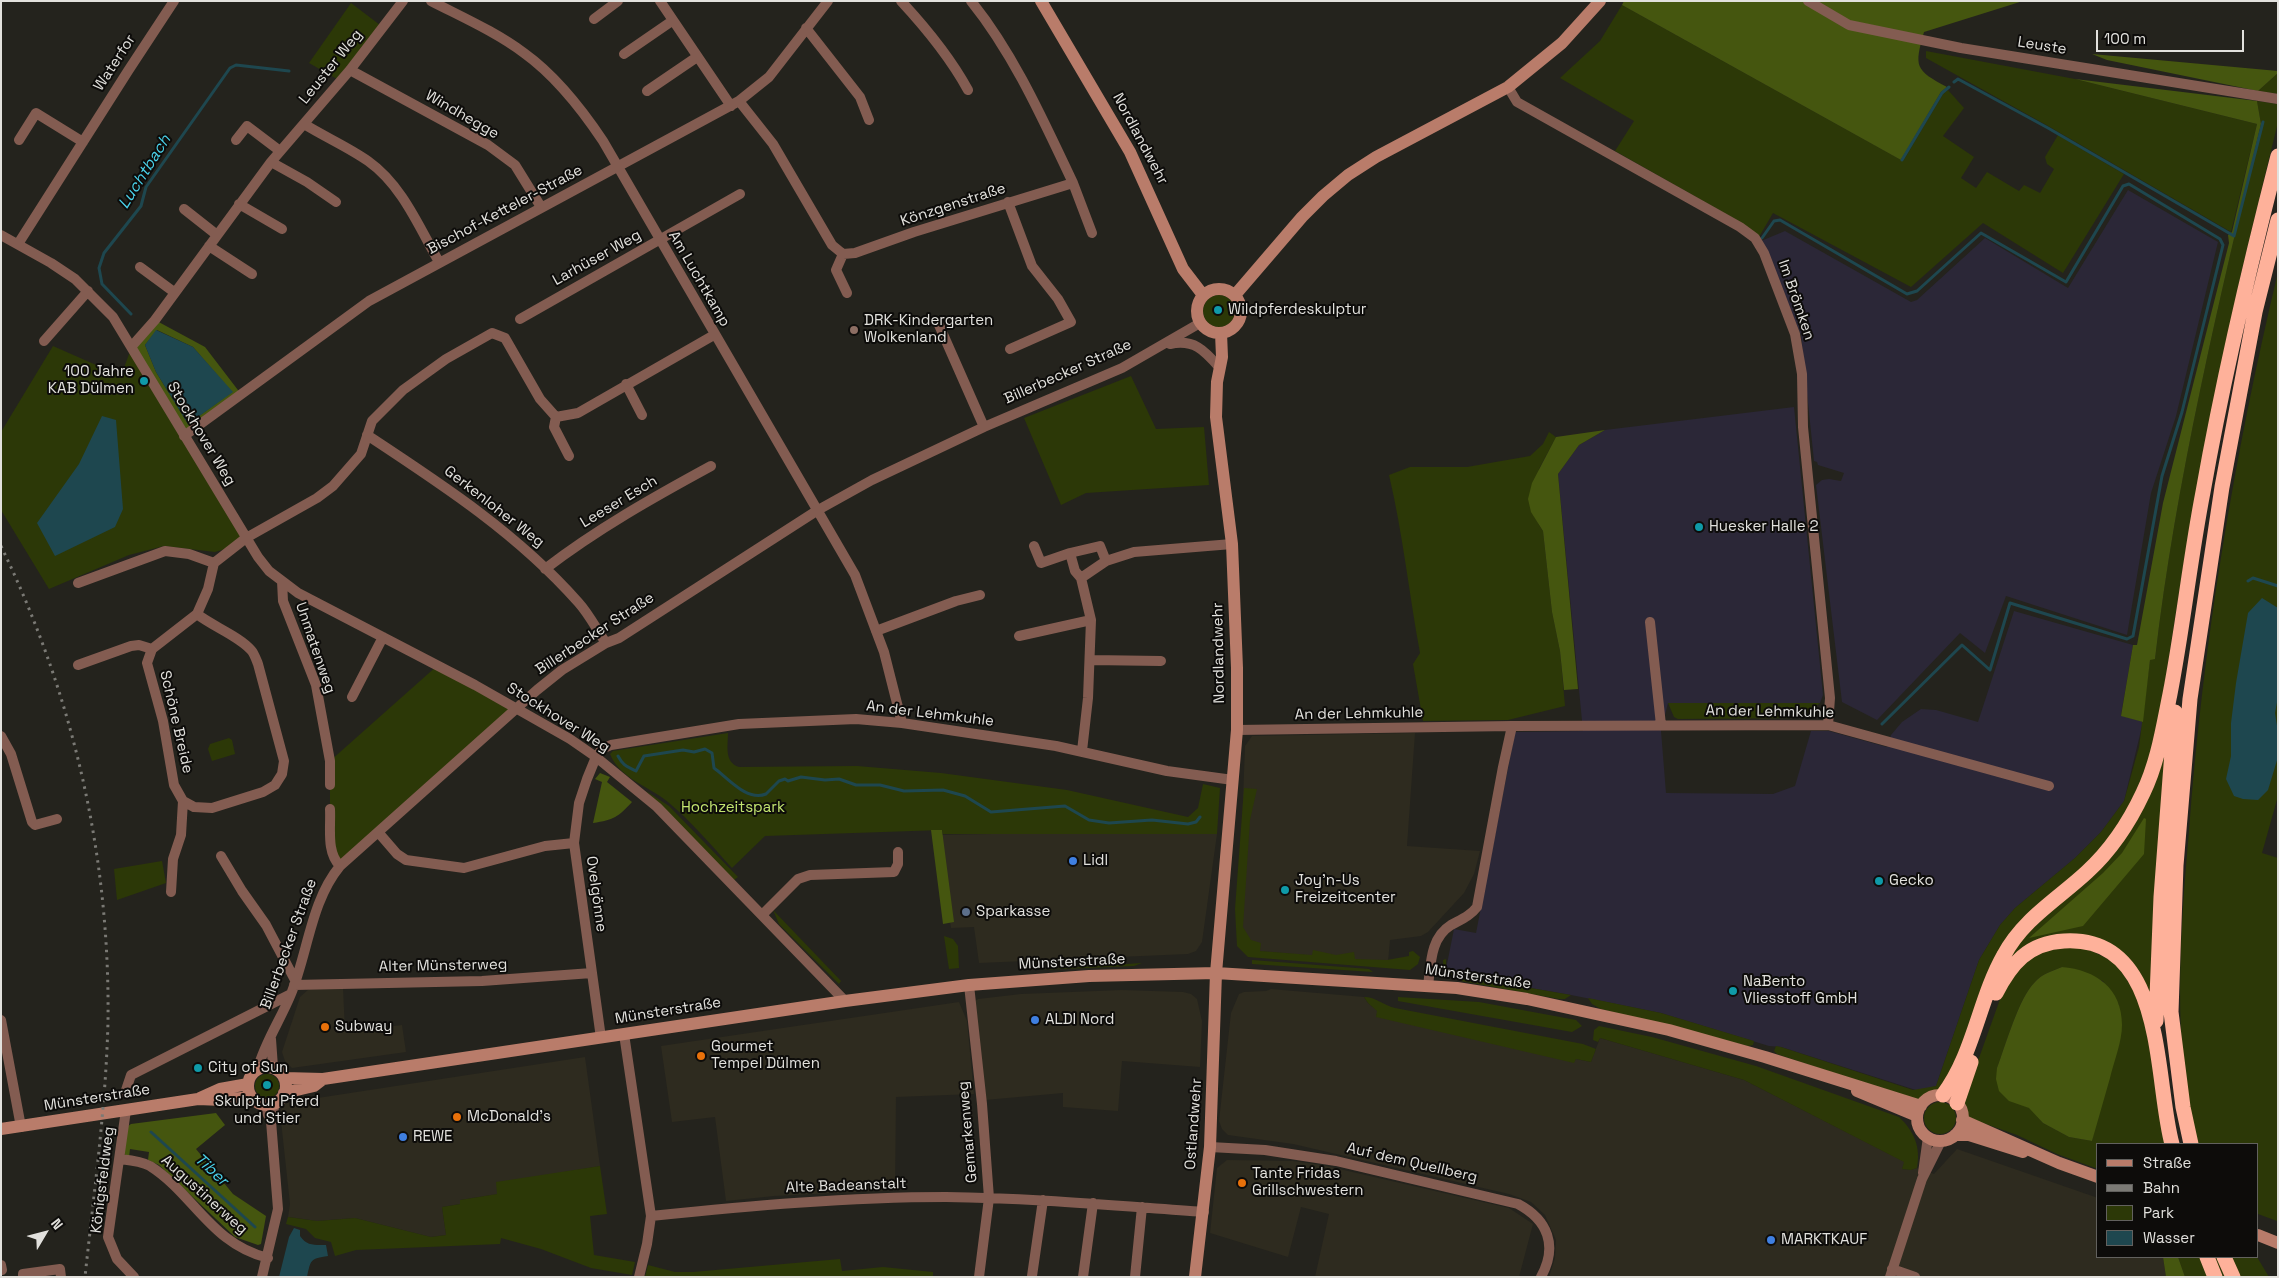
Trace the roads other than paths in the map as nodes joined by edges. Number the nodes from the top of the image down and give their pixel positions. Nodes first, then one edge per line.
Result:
1 (174, 1) edge
2 (403, 1) edge
3 (431, 1) edge
4 (618, 1) edge
5 (660, 1) edge
6 (828, 1) edge
7 (901, 1) edge
8 (971, 1) edge
9 (1041, 1) edge
10 (1600, 1) edge
11 (1808, 1) edge
12 (594, 19) dead end
13 (672, 21) junction
14 (806, 28) junction
15 (624, 54) dead end
16 (697, 57) junction
17 (350, 70) junction
18 (1508, 87) junction
19 (968, 90) dead end
20 (647, 91) dead end
21 (2278, 99) edge
22 (735, 104) junction
23 (869, 120) dead end
24 (304, 124) junction
25 (19, 140) dead end
26 (236, 140) dead end
27 (83, 142) junction
28 (280, 151) junction
29 (2278, 156) edge
30 (271, 162) junction
31 (619, 167) junction
32 (1072, 183) junction
33 (740, 194) dead end
34 (336, 202) dead end
35 (1008, 202) junction
36 (240, 204) junction
37 (541, 207) junction
38 (184, 209) dead end
39 (2278, 220) edge
40 (282, 229) dead end
41 (1092, 233) dead end
42 (217, 235) junction
43 (1, 236) edge
44 (660, 241) junction
45 (18, 244) junction
46 (209, 246) junction
47 (843, 254) junction
48 (438, 262) junction
49 (140, 267) dead end
50 (252, 274) dead end
51 (88, 291) junction
52 (174, 292) junction
53 (847, 293) dead end
54 (1203, 295) junction
55 (1234, 295) junction
56 (520, 319) dead end
57 (1200, 323) junction
58 (939, 325) dead end
59 (1221, 334) junction
60 (714, 335) junction
61 (44, 341) dead end
62 (1164, 345) junction
63 (132, 346) junction
64 (1010, 349) dead end
65 (1219, 367) junction
66 (626, 384) junction
67 (642, 415) dead end
68 (556, 417) junction
69 (984, 427) junction
70 (367, 435) junction
71 (184, 436) junction
72 (569, 456) dead end
73 (710, 466) dead end
74 (818, 510) junction
75 (246, 538) junction
76 (1232, 544) junction
77 (1034, 546) dead end
78 (1070, 553) junction
79 (1106, 561) junction
80 (214, 564) junction
81 (546, 568) junction
82 (1081, 578) junction
83 (282, 580) junction
84 (78, 583) dead end
85 (980, 595) dead end
86 (197, 614) junction
87 (1091, 620) junction
88 (1650, 622) dead end
89 (876, 631) junction
90 (1019, 636) dead end
91 (383, 637) junction
92 (606, 643) junction
93 (2180, 644) junction
94 (152, 649) junction
95 (1090, 660) junction
96 (1161, 661) dead end
97 (78, 665) dead end
98 (352, 697) dead end
99 (517, 710) junction
100 (902, 723) junction
101 (1661, 725) junction
102 (1828, 725) junction
103 (1512, 726) junction
104 (1237, 730) junction
105 (1, 736) edge
106 (1082, 751) junction
107 (596, 757) junction
108 (1233, 780) junction
109 (330, 784) dead end
110 (2049, 786) dead end
111 (183, 801) junction
112 (330, 809) dead end
113 (56, 818) dead end
114 (378, 832) junction
115 (574, 843) junction
116 (898, 852) dead end
117 (221, 856) dead end
118 (340, 866) junction
119 (170, 892) dead end
120 (762, 915) junction
121 (1216, 973) junction
122 (592, 974) junction
123 (969, 985) junction
124 (1428, 986) junction
125 (294, 987) junction
126 (845, 1001) junction
127 (1, 1020) edge
128 (624, 1034) junction
129 (2155, 1035) junction
130 (601, 1038) junction
131 (270, 1039) junction
132 (272, 1067) junction
133 (258, 1068) junction
134 (284, 1078) junction
135 (323, 1079) junction
136 (249, 1090) junction
137 (125, 1093) dead end
138 (284, 1093) junction
139 (1943, 1095) junction
140 (1957, 1103) junction
141 (269, 1104) junction
142 (126, 1110) junction
143 (1919, 1111) junction
144 (1962, 1120) junction
145 (21, 1126) junction
146 (1, 1129) edge
147 (1955, 1135) junction
148 (1928, 1138) junction
149 (1942, 1141) junction
150 (2172, 1143) edge
151 (2191, 1143) edge
152 (1210, 1148) junction
153 (120, 1159) junction
154 (2059, 1163) junction
155 (2096, 1176) edge
156 (1922, 1179) junction
157 (989, 1198) junction
158 (1042, 1200) junction
159 (1093, 1204) junction
160 (1142, 1208) junction
161 (1204, 1212) junction
162 (650, 1216) junction
163 (2259, 1235) edge
164 (2278, 1243) edge
165 (268, 1258) junction
166 (2207, 1258) edge
167 (2224, 1258) edge
168 (1, 1265) edge
169 (2, 1270) edge
170 (1891, 1273) edge
171 (1032, 1276) edge
172 (23, 1277) edge
173 (61, 1277) edge
174 (134, 1277) edge
175 (262, 1277) edge
176 (639, 1277) edge
177 (979, 1277) edge
178 (1083, 1277) edge
179 (1135, 1277) edge
180 (1195, 1277) edge
181 (1541, 1277) edge
182 (1915, 1277) edge
183 (2215, 1277) edge
184 (2233, 1277) edge

1 - 27 street, Waterfor
2 - 17 street, Leuster Weg
3 - 31 street, Am Luchtkamp
4 - 12 street
5 - 13 street
6 - 14 street, Bischof-Ketteler-Straße
7 - 19 street
8 - 32 street
9 - 54 main road, Nordlandwehr
10 - 18 main road
11 - 21 street, Leuste
13 - 15 street
13 - 16 street
14 - 22 street, Bischof-Ketteler-Straße
14 - 23 street
16 - 20 street
16 - 22 street
17 - 24 street, Leuster Weg
17 - 37 street, Windhegge
18 - 55 main road
18 - 102 street, Im Brömken
22 - 31 street, Bischof-Ketteler-Straße
22 - 47 street
24 - 28 street, Leuster Weg
24 - 48 street
25 - 27 street
26 - 28 street
27 - 45 street, Waterfor
28 - 30 street, Leuster Weg
29 - 93 highway
30 - 34 street
30 - 36 street, Leuster Weg
31 - 37 street, Bischof-Ketteler-Straße
31 - 44 street, Am Luchtkamp
32 - 35 street, Könzgenstraße
32 - 41 street
33 - 44 street, Larhüser Weg
35 - 47 street, Könzgenstraße
35 - 64 street
36 - 40 street
36 - 42 street, Leuster Weg
37 - 48 street, Bischof-Ketteler-Straße
38 - 42 street
39 - 151 highway
42 - 46 street, Leuster Weg
43 - 45 street, Stockhover Weg
44 - 56 street, Larhüser Weg
44 - 60 street, Am Luchtkamp
45 - 51 street, Stockhover Weg
46 - 50 street
46 - 52 street, Leuster Weg
47 - 53 street
48 - 71 street, Bischof-Ketteler-Straße
49 - 52 street
51 - 61 street
51 - 63 street, Stockhover Weg
52 - 63 street, Leuster Weg
54 - 55 main road
54 - 57 main road
55 - 59 main road
57 - 59 main road
57 - 62 street, Billerbecker Straße
58 - 69 street
59 - 65 main road, Nordlandwehr
60 - 66 street
60 - 74 street, Am Luchtkamp
62 - 65 street, Billerbecker Straße
62 - 69 street, Billerbecker Straße
63 - 71 street, Stockhover Weg
65 - 76 main road, Nordlandwehr
66 - 67 street
66 - 68 street
68 - 70 street
68 - 72 street
69 - 74 street, Billerbecker Straße
70 - 75 street
70 - 81 street, Gerkenloher Weg
71 - 75 street, Stockhover Weg
73 - 81 street, Leeser Esch
74 - 89 street, Am Luchtkamp
74 - 92 street, Billerbecker Straße
75 - 80 street
75 - 83 street, Stockhover Weg
76 - 79 street
76 - 104 main road, Nordlandwehr
77 - 78 street
78 - 79 street
78 - 82 street
79 - 82 street
80 - 84 street
80 - 86 street
81 - 92 street, Gerkenloher Weg
82 - 87 street
83 - 91 street, Stockhover Weg
83 - 109 street, Unmatenweg
85 - 89 street
86 - 94 street
86 - 111 street
87 - 90 street
87 - 95 street
88 - 101 street
89 - 100 street, Am Luchtkamp
91 - 98 street
91 - 99 street, Stockhover Weg
92 - 99 street, Billerbecker Straße
93 - 129 highway
93 - 139 highway
94 - 97 street
94 - 111 street, Schöne Breide
95 - 96 street
95 - 106 street
99 - 107 street, Stockhover Weg
99 - 114 street, Billerbecker Straße
100 - 106 street, An der Lehmkuhle
100 - 107 street, An der Lehmkuhle
101 - 102 street, An der Lehmkuhle
101 - 103 street, An der Lehmkuhle
102 - 110 street, An der Lehmkuhle
103 - 104 street, An der Lehmkuhle
103 - 124 street
104 - 108 main road, Nordlandwehr
105 - 113 street
106 - 108 street, An der Lehmkuhle
107 - 115 street, Ovelgönne
107 - 120 street, Stockhover Weg
108 - 121 main road, Nordlandwehr
111 - 119 street, Schöne Breide
112 - 118 street
114 - 115 street
114 - 118 street, Billerbecker Straße
115 - 122 street, Ovelgönne
116 - 120 street
117 - 125 street
118 - 125 street, Billerbecker Straße
120 - 126 street, Stockhover Weg
121 - 123 main road, Münsterstraße
121 - 124 main road, Münsterstraße
121 - 152 main road, Ostlandwehr
122 - 125 street, Alter Münsterweg
122 - 130 street, Ovelgönne
123 - 126 main road, Münsterstraße
123 - 157 street, Gemarkenweg
124 - 143 main road, Münsterstraße
125 - 131 street, Billerbecker Straße
125 - 137 street, Alter Münsterweg
126 - 128 main road, Münsterstraße
127 - 145 street
128 - 130 main road, Münsterstraße
128 - 162 street
129 - 140 highway
129 - 150 highway
130 - 135 main road, Münsterstraße
131 - 132 street, Billerbecker Straße
131 - 133 street, Billerbecker Straße
132 - 133 main road
132 - 134 main road
133 - 136 main road
134 - 135 main road, Münsterstraße
134 - 138 main road
135 - 138 main road, Münsterstraße
136 - 141 main road
136 - 142 main road, Münsterstraße
138 - 141 main road
139 - 140 main road
139 - 143 main road
140 - 144 main road
141 - 165 street
142 - 145 main road, Münsterstraße
142 - 153 street, Königsfeldweg
143 - 148 main road
144 - 147 main road
144 - 154 main road
145 - 146 main road, Münsterstraße
147 - 149 main road
147 - 154 main road
148 - 149 main road
148 - 156 street
149 - 156 street
152 - 161 main road, Ostlandwehr
152 - 181 street, Auf dem Quellberg
153 - 165 street, Augustinerweg
153 - 174 street, Königsfeldweg
154 - 155 main road
156 - 170 street
157 - 158 street, Alte Badeanstalt
157 - 162 street, Alte Badeanstalt
157 - 177 street, Gemarkenweg
158 - 159 street, Alte Badeanstalt
158 - 171 street
159 - 160 street, Alte Badeanstalt
159 - 178 street
160 - 161 street, Alte Badeanstalt
160 - 179 street
161 - 180 main road, Ostlandwehr
162 - 176 street
163 - 164 main road
165 - 175 street
166 - 183 highway
167 - 184 highway
168 - 169 street
170 - 182 street
172 - 173 street

